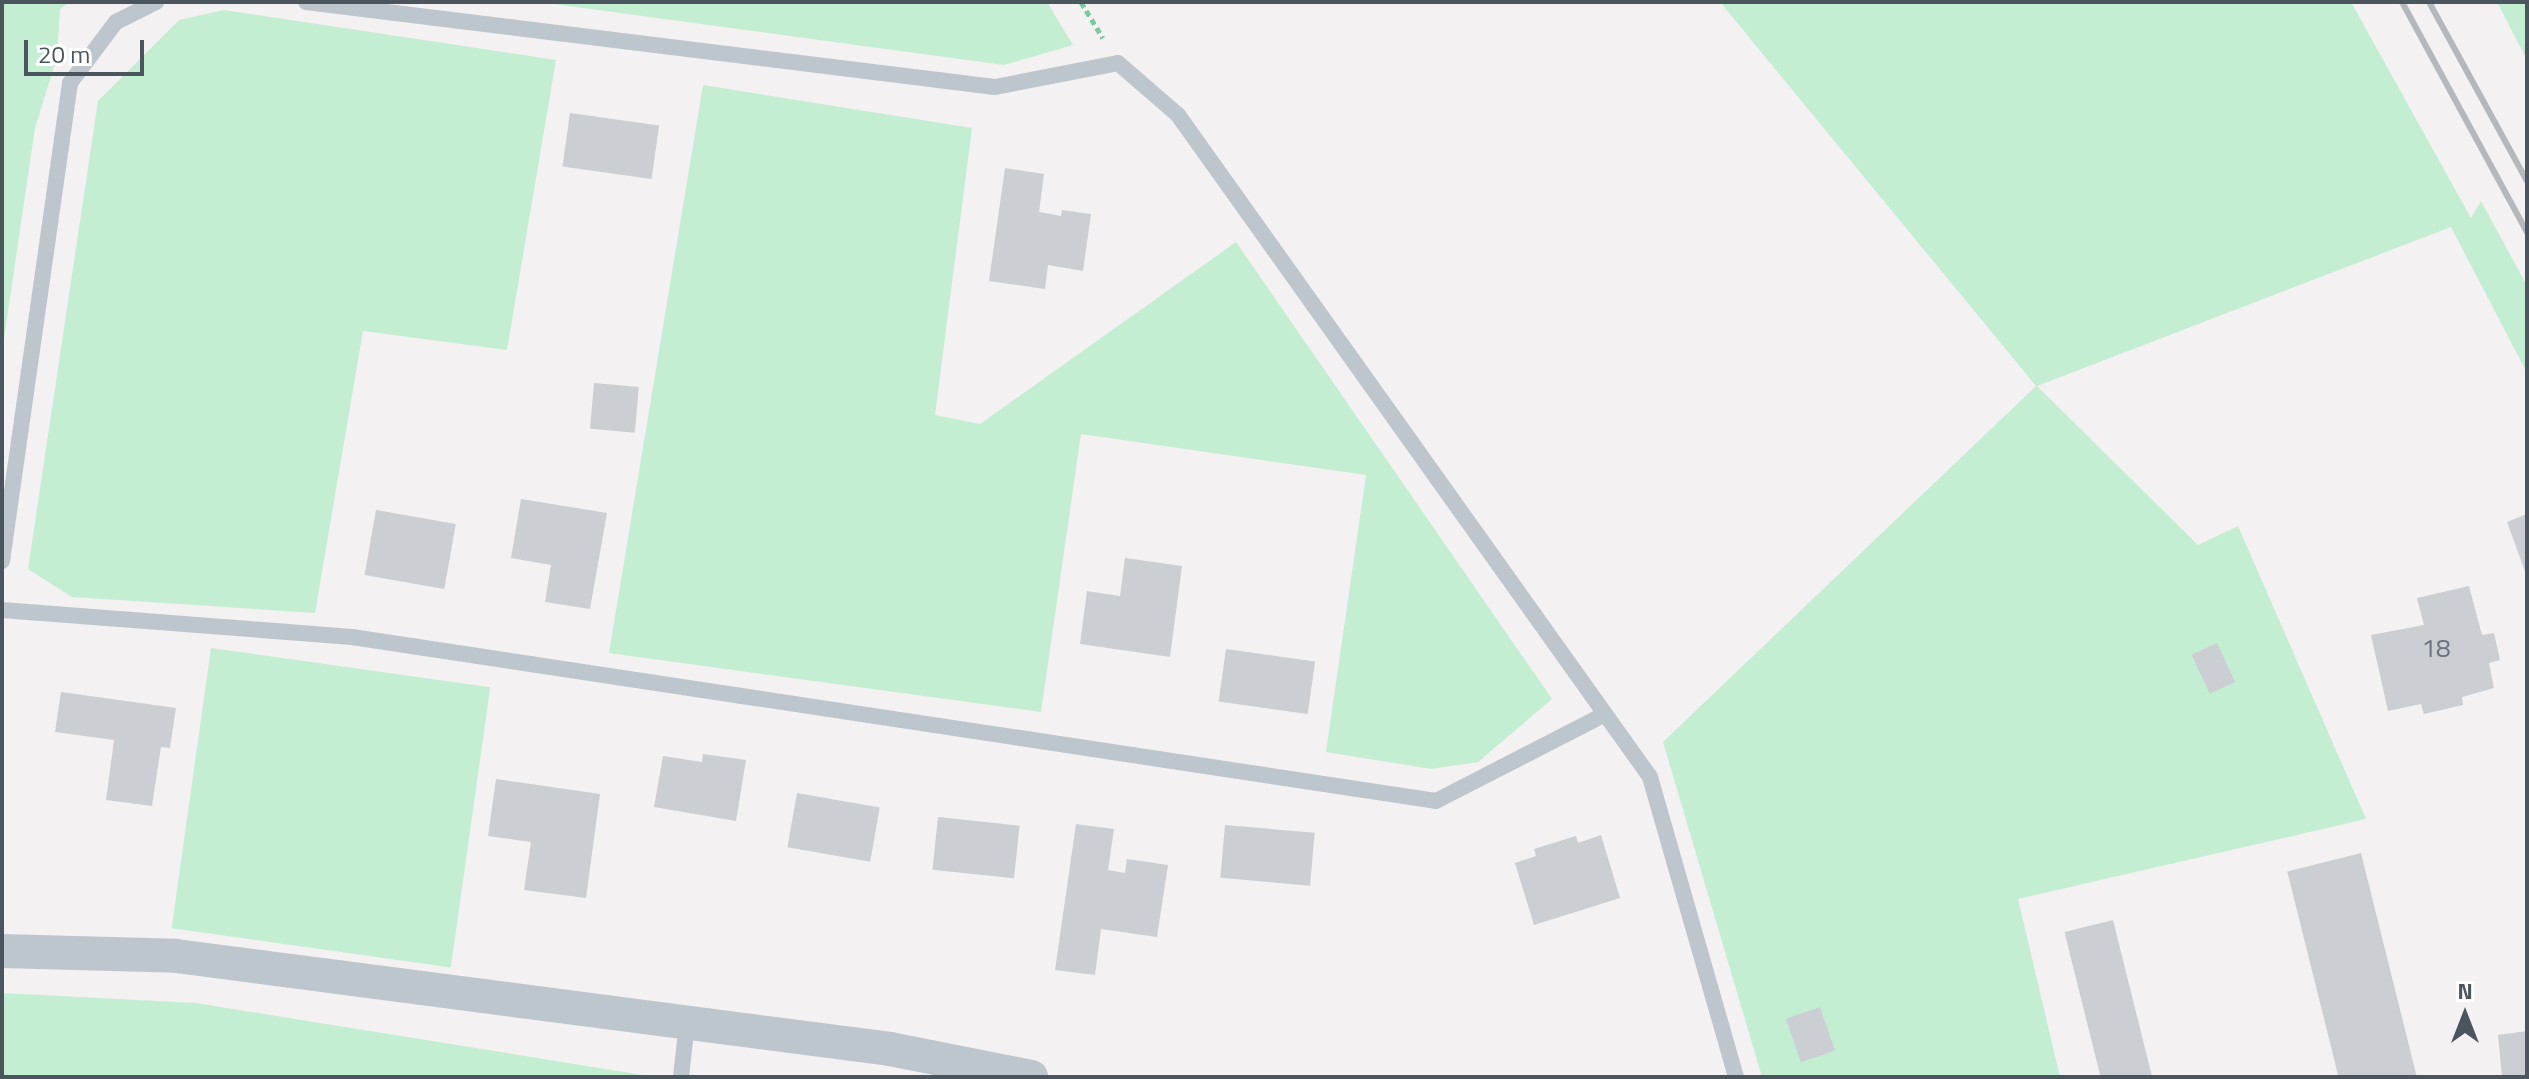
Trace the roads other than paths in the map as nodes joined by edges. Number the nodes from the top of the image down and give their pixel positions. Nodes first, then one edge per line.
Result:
1 (156, 2) edge
2 (306, 2) edge
3 (2, 561) edge
4 (2, 610) edge
5 (1603, 715) junction
6 (2, 951) edge
7 (687, 1023) junction
8 (681, 1077) edge
9 (1031, 1077) edge
10 (1736, 1077) edge

1 - 3 lane
2 - 5 lane
4 - 5 lane
5 - 10 lane
6 - 7 street
7 - 8 lane
7 - 9 street

